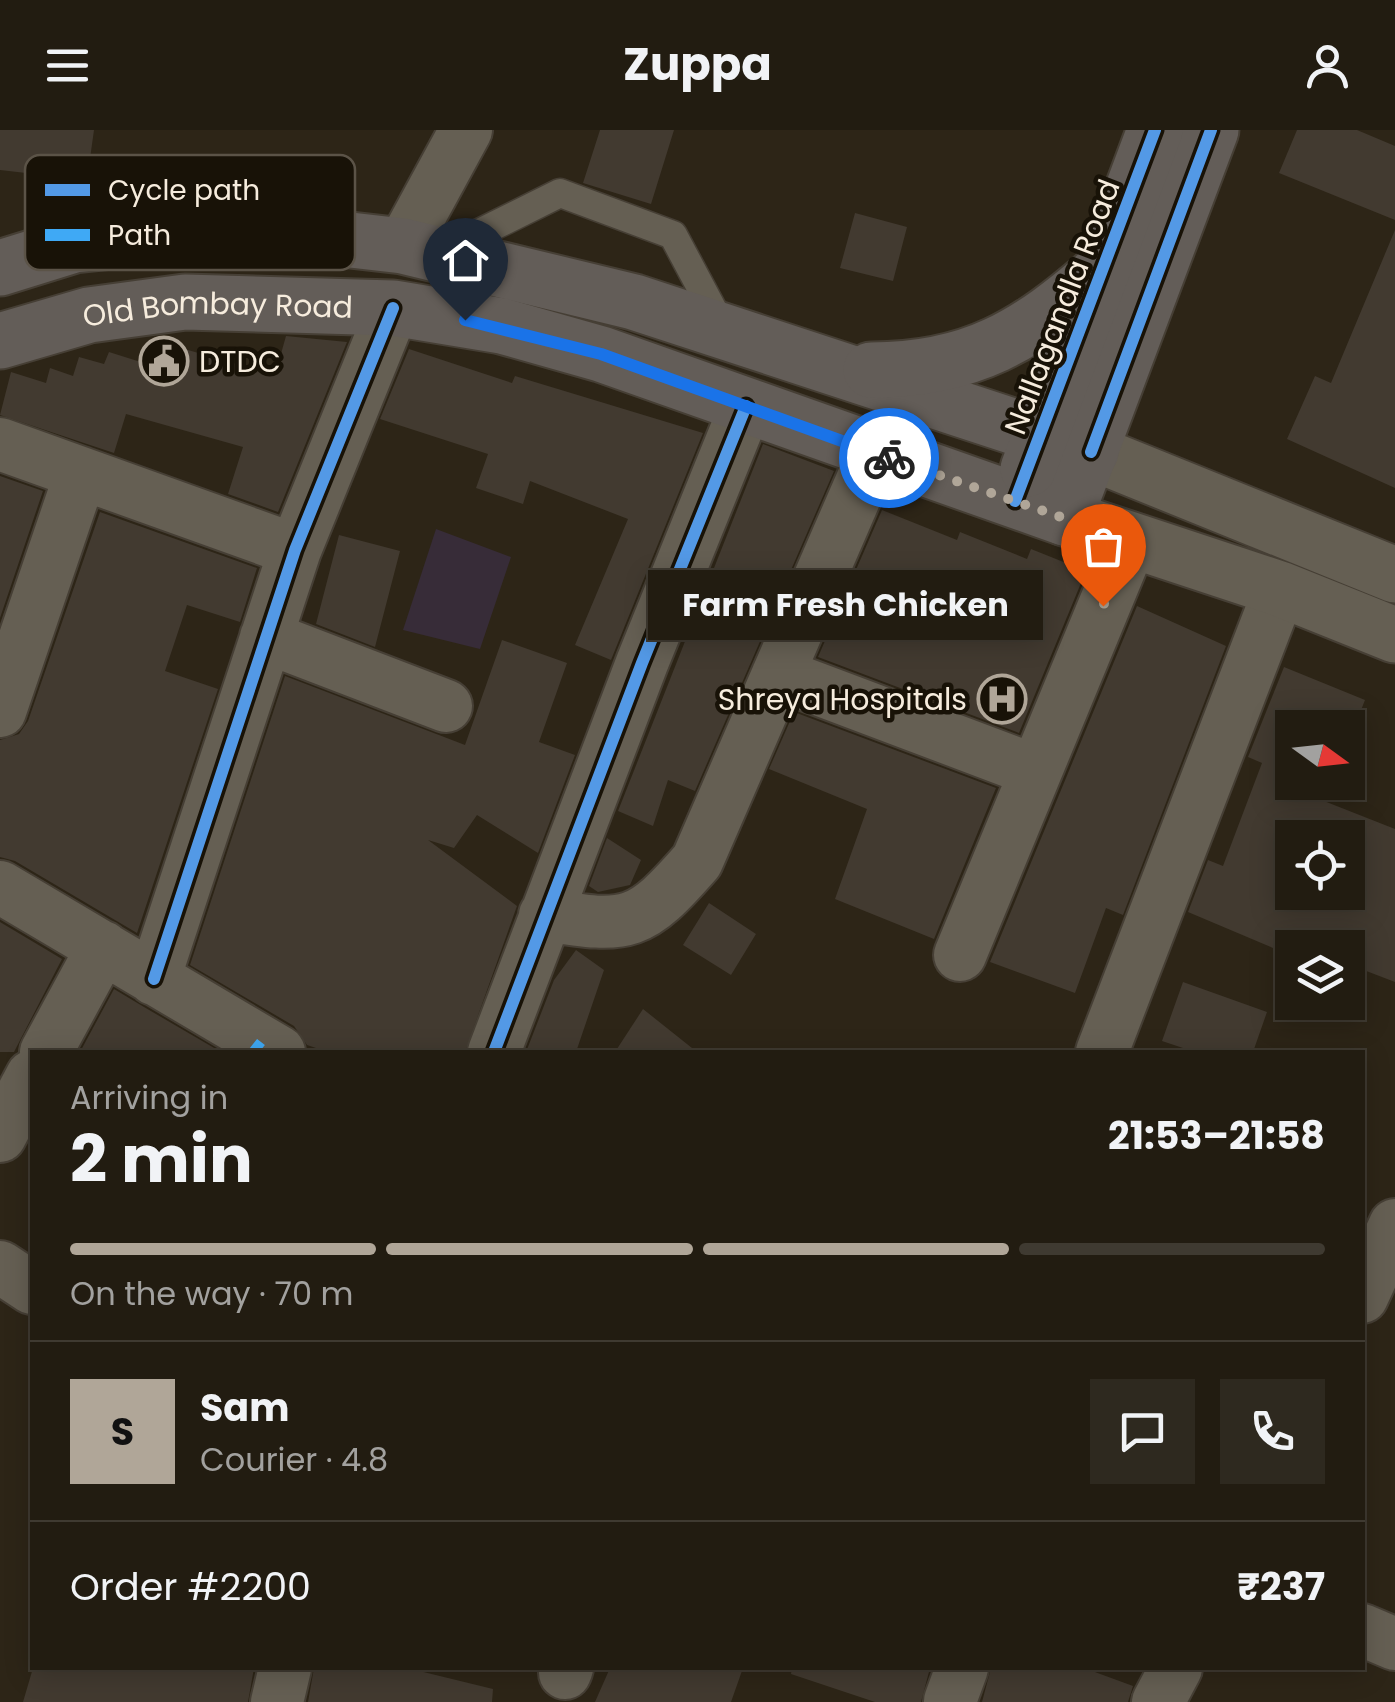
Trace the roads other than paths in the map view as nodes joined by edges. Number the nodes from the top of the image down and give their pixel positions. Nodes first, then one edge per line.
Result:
1 (466, 130) edge
2 (1154, 130) edge
3 (1211, 130) edge
4 (355, 241) edge
5 (420, 250) junction
6 (25, 260) edge
7 (0, 268) edge
8 (1103, 269) junction
9 (393, 308) junction
10 (725, 332) junction
11 (0, 341) edge
12 (843, 370) junction
13 (746, 406) junction
14 (1041, 435) junction
15 (0, 444) edge
16 (1091, 452) junction
17 (874, 453) junction
18 (81, 473) junction
19 (1040, 510) junction
20 (1131, 541) junction
21 (294, 550) junction
22 (1395, 575) edge
23 (1280, 590) junction
24 (1395, 635) edge
25 (266, 637) junction
26 (778, 674) junction
27 (446, 706) dead end
28 (0, 711) edge
29 (1033, 770) junction
30 (0, 886) edge
31 (545, 915) junction
32 (103, 947) junction
33 (960, 955) dead end
34 (154, 979) junction
35 (264, 1049) edge
36 (47, 1050) edge
37 (495, 1050) edge
38 (1103, 1050) edge
39 (30, 1080) edge
40 (0, 1136) edge
41 (1395, 1225) edge
42 (0, 1266) edge
43 (30, 1287) edge
44 (1375, 1294) edge
45 (1365, 1631) edge
46 (1395, 1644) edge
47 (284, 1670) edge
48 (961, 1670) edge
49 (1175, 1670) edge
50 (277, 1702) edge
51 (950, 1702) edge
52 (1158, 1702) edge

1 - 5 street
2 - 8 main road, Nallagandla Road
3 - 16 main road
4 - 5 main road
5 - 10 main road
5 - 10 lane
6 - 7 main road
8 - 12 main road
8 - 14 main road, Nallagandla Road
9 - 11 main road, Old Bombay Road
9 - 13 main road, Old Bombay Road
9 - 21 street
10 - 12 main road
12 - 14 main road
13 - 17 main road, Old Bombay Road
13 - 31 street
14 - 16 main road
14 - 19 main road, Nallagandla Road
15 - 18 street
16 - 19 main road
16 - 22 main road
17 - 19 main road, Old Bombay Road
17 - 26 street
18 - 21 street
18 - 28 street
19 - 20 main road, Old Bombay Road
20 - 23 main road, Old Bombay Road
20 - 29 street
21 - 25 street
23 - 24 main road, Old Bombay Road
23 - 38 street
25 - 27 street
25 - 34 street
26 - 29 street
26 - 31 street
29 - 33 street
30 - 32 street
31 - 37 street
32 - 34 street
32 - 36 street
34 - 35 street
39 - 40 street
41 - 44 street
42 - 43 street
45 - 46 street
47 - 50 street
48 - 51 street
49 - 52 street

